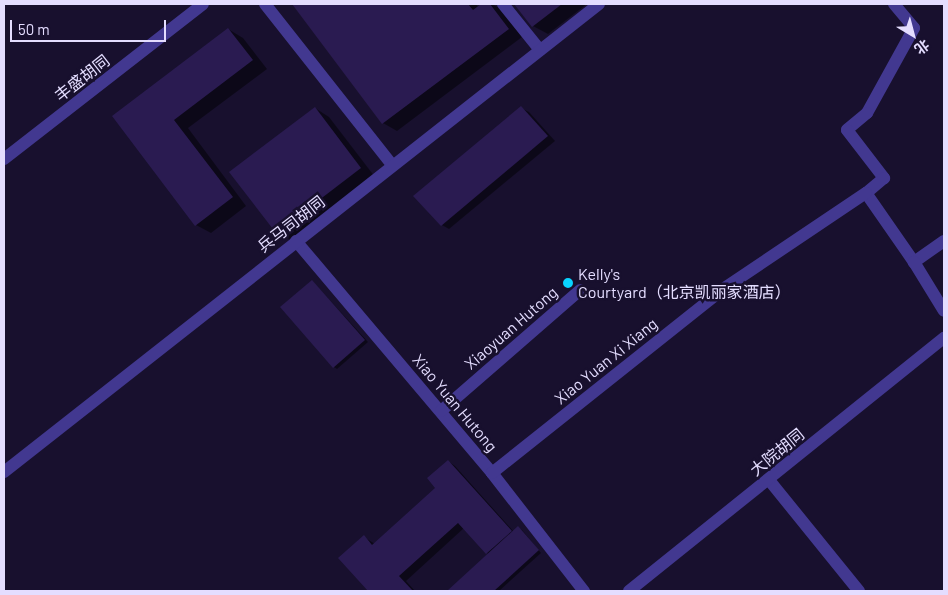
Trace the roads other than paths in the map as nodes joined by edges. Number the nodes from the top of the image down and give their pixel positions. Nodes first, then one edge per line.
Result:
1 (203, 4) edge
2 (265, 4) edge
3 (503, 4) edge
4 (599, 4) edge
5 (894, 4) edge
6 (540, 50) junction
7 (4, 159) edge
8 (392, 165) junction
9 (866, 193) junction
10 (944, 240) edge
11 (296, 241) junction
12 (914, 262) junction
13 (580, 290) dead end
14 (944, 311) edge
15 (944, 338) edge
16 (441, 411) junction
17 (4, 472) edge
18 (492, 473) junction
19 (769, 480) junction
20 (584, 591) edge
21 (629, 591) edge
22 (859, 591) edge

1 - 7 lane, 丰盛胡同
2 - 8 lane
3 - 6 lane
4 - 6 lane, 兵马司胡同
5 - 9 lane, Xiao Yuan Xi Xiang
6 - 8 lane, 兵马司胡同
8 - 11 lane, 兵马司胡同
9 - 12 lane
9 - 18 lane, Xiao Yuan Xi Xiang
10 - 12 lane
11 - 16 lane, Xiao Yuan Hutong
11 - 17 lane, 兵马司胡同
12 - 14 lane
13 - 16 lane, Xiaoyuan Hutong
15 - 19 lane, 大院胡同
16 - 18 lane, Xiao Yuan Hutong
18 - 20 lane, Xiao Yuan Hutong
19 - 21 lane, 大院胡同
19 - 22 lane

